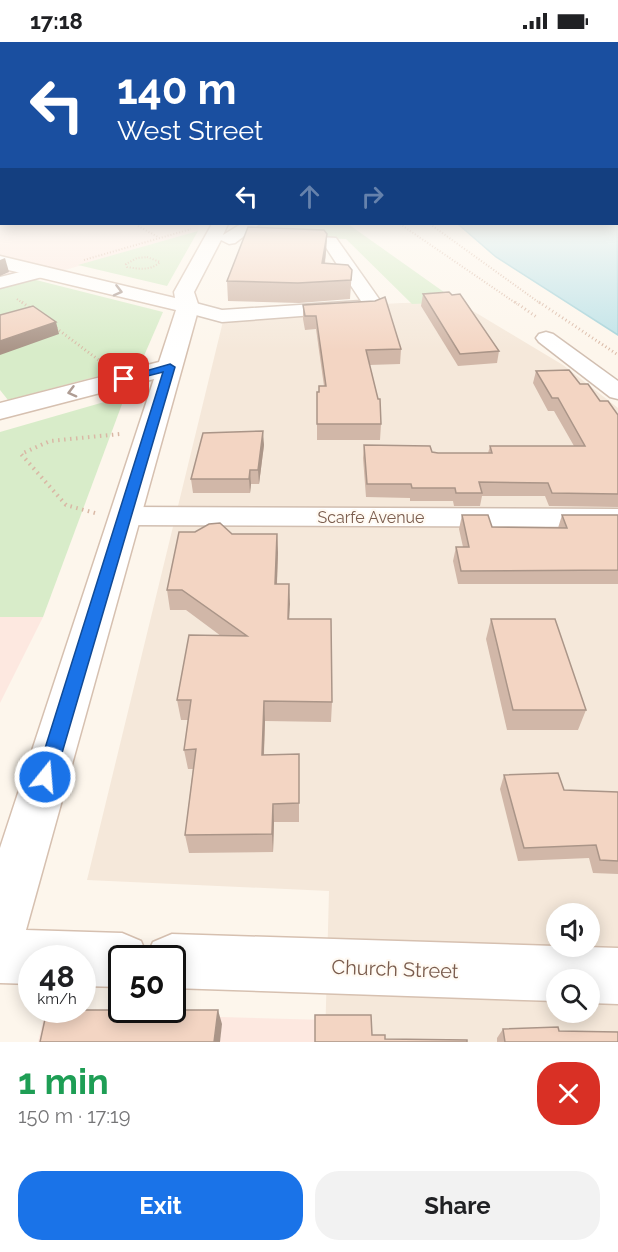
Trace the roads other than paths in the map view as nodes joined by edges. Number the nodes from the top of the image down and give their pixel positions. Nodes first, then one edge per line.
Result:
1 (218, 257) edge
2 (341, 257) edge
3 (0, 262) edge
4 (40, 272) junction
5 (5, 288) edge
6 (188, 307) junction
7 (543, 328) road end
8 (170, 367) junction
9 (618, 392) edge
10 (0, 411) edge
11 (124, 516) junction
12 (618, 518) edge
13 (0, 928) edge
14 (0, 956) edge
15 (108, 960) edge
16 (186, 961) edge
17 (618, 976) edge

1 - 6 main road
2 - 6 street
3 - 4 main road
4 - 5 street
4 -> 6 main road
6 - 8 main road
7 - 9 street
8 -> 10 main road
8 - 11 main road
11 - 12 street, Scarfe Avenue
11 - 13 main road
14 - 15 main road
16 - 17 main road, Church Street

